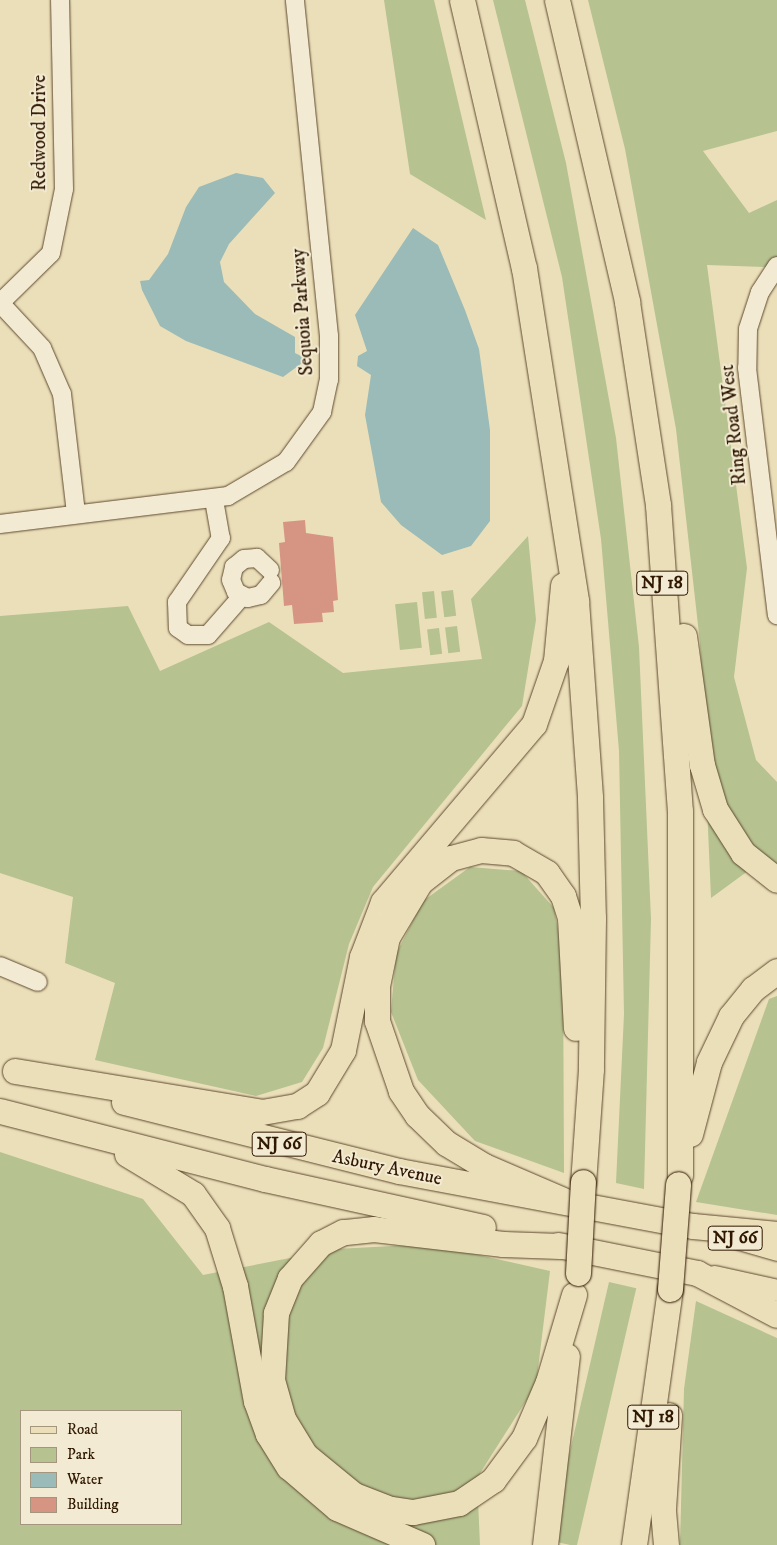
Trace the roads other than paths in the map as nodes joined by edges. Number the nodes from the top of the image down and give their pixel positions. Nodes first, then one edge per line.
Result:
1 (60, 0) edge
2 (295, 0) edge
3 (462, 0) edge
4 (557, 0) edge
5 (777, 266) edge
6 (0, 304) edge
7 (214, 500) junction
8 (658, 506) junction
9 (76, 514) junction
10 (0, 524) edge
11 (221, 538) junction
12 (566, 543) junction
13 (774, 556) edge
14 (238, 562) junction
15 (242, 596) junction
16 (777, 615) edge
17 (777, 880) edge
18 (0, 966) edge
19 (777, 972) edge
20 (38, 982) dead end
21 (7, 1069) edge
22 (0, 1111) edge
23 (87, 1134) junction
24 (583, 1170) junction
25 (679, 1180) junction
26 (563, 1200) junction
27 (693, 1226) junction
28 (777, 1234) edge
29 (560, 1246) junction
30 (777, 1250) edge
31 (697, 1272) junction
32 (576, 1284) junction
33 (777, 1290) edge
34 (668, 1314) junction
35 (777, 1315) edge
36 (422, 1545) edge
37 (545, 1545) edge
38 (634, 1545) edge
39 (666, 1545) edge

1 - 6 street, Redwood Drive
2 - 7 street, Sequoia Parkway
3 - 12 highway
4 - 8 highway, NJ 18
5 - 13 street, Ring Road West
6 - 9 street
7 - 9 street, Sequoia Parkway
7 - 11 street
8 - 17 highway
8 - 25 highway, NJ 18
9 - 10 street, Sequoia Parkway
11 - 14 street
11 - 15 street
12 - 21 highway
12 - 24 highway
13 - 16 street, Ring Road West
14 - 15 street
14 - 15 street
18 - 20 street
19 - 25 highway
21 - 26 highway, Asbury Avenue / NJ 66
22 - 23 highway, Asbury Avenue / NJ 66
23 - 29 highway, Asbury Avenue / NJ 66
23 - 36 highway
24 - 26 highway
24 - 32 highway, bridge
25 - 34 highway, NJ 18, bridge
26 - 27 highway, Asbury Avenue / NJ 66
27 - 28 highway
27 - 30 main road, Asbury Avenue / NJ 66
29 - 31 highway, Asbury Avenue / NJ 66
29 - 32 highway
31 - 33 main road, Asbury Avenue / NJ 66
31 - 35 highway
32 - 37 highway
34 - 38 highway, NJ 18
34 - 39 highway

